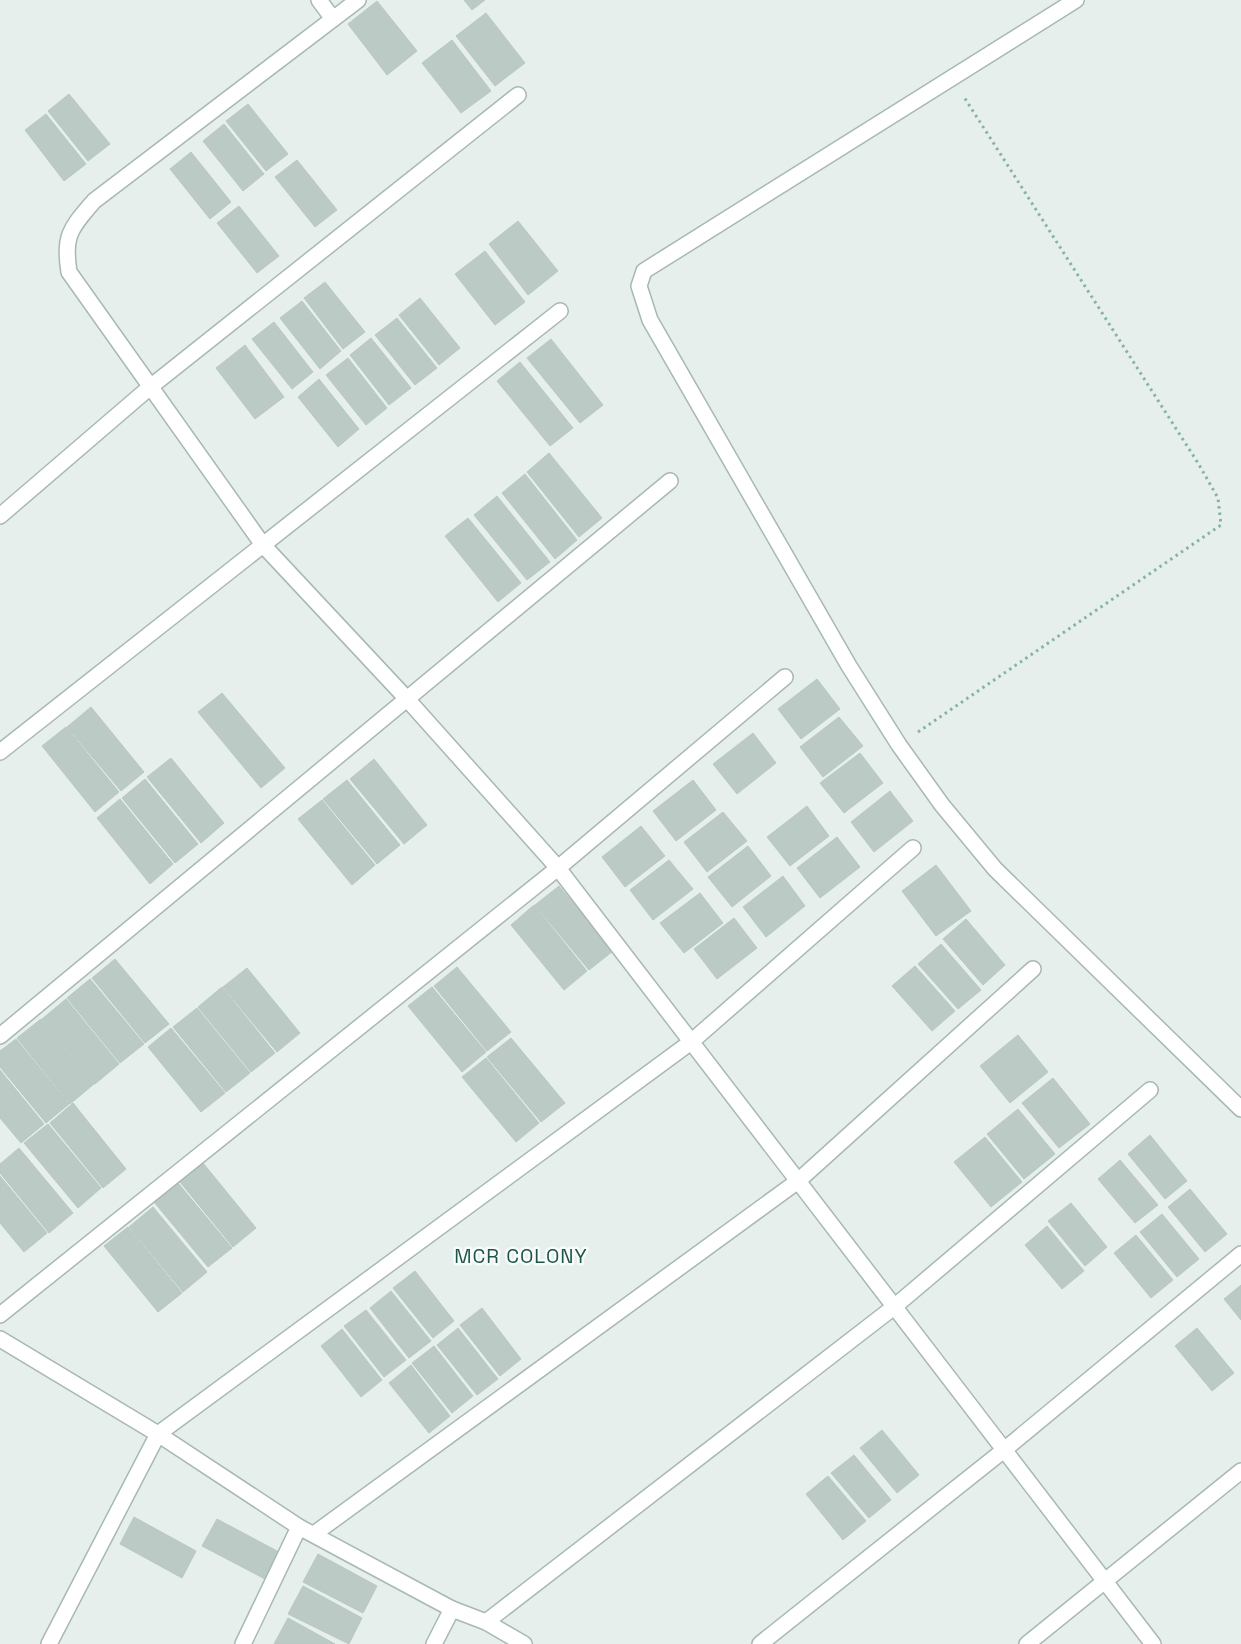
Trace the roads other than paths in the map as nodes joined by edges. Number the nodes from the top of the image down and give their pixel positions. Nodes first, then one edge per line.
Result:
1 (319, 0) edge
2 (358, 0) edge
3 (1076, 0) edge
4 (333, 19) junction
5 (518, 95) dead end
6 (560, 312) dead end
7 (149, 388) junction
8 (670, 481) dead end
9 (0, 516) edge
10 (263, 544) junction
11 (785, 677) dead end
12 (407, 699) junction
13 (0, 752) edge
14 (913, 848) dead end
15 (558, 868) junction
16 (1033, 969) dead end
17 (0, 1036) edge
18 (691, 1042) junction
19 (1150, 1090) dead end
20 (1241, 1109) edge
21 (798, 1181) junction
22 (1241, 1254) edge
23 (894, 1307) junction
24 (0, 1315) edge
25 (1, 1342) edge
26 (158, 1434) junction
27 (1004, 1450) junction
28 (1241, 1471) edge
29 (299, 1527) junction
30 (314, 1534) junction
31 (1104, 1581) junction
32 (452, 1609) junction
33 (486, 1622) junction
34 (49, 1644) edge
35 (243, 1644) edge
36 (434, 1644) edge
37 (524, 1644) edge
38 (760, 1644) edge
39 (1027, 1644) edge
40 (1153, 1644) edge

1 - 4 street
2 - 4 street
3 - 20 street
4 - 7 street
5 - 7 street
6 - 10 street
7 - 9 street
7 - 10 street
8 - 12 street
10 - 12 street
10 - 13 street
11 - 15 street
12 - 15 street
12 - 17 street
14 - 18 street
15 - 18 street
15 - 24 street
16 - 21 street
18 - 21 street
18 - 26 street
19 - 23 street
21 - 23 street
21 - 30 street
22 - 27 street
23 - 27 street
23 - 33 street
25 - 26 street
26 - 29 street
26 - 34 street
27 - 31 street
27 - 38 street
28 - 31 street
29 - 30 street
29 - 35 street
30 - 32 street
31 - 39 street
31 - 40 street
32 - 33 street
32 - 36 street
33 - 37 street

